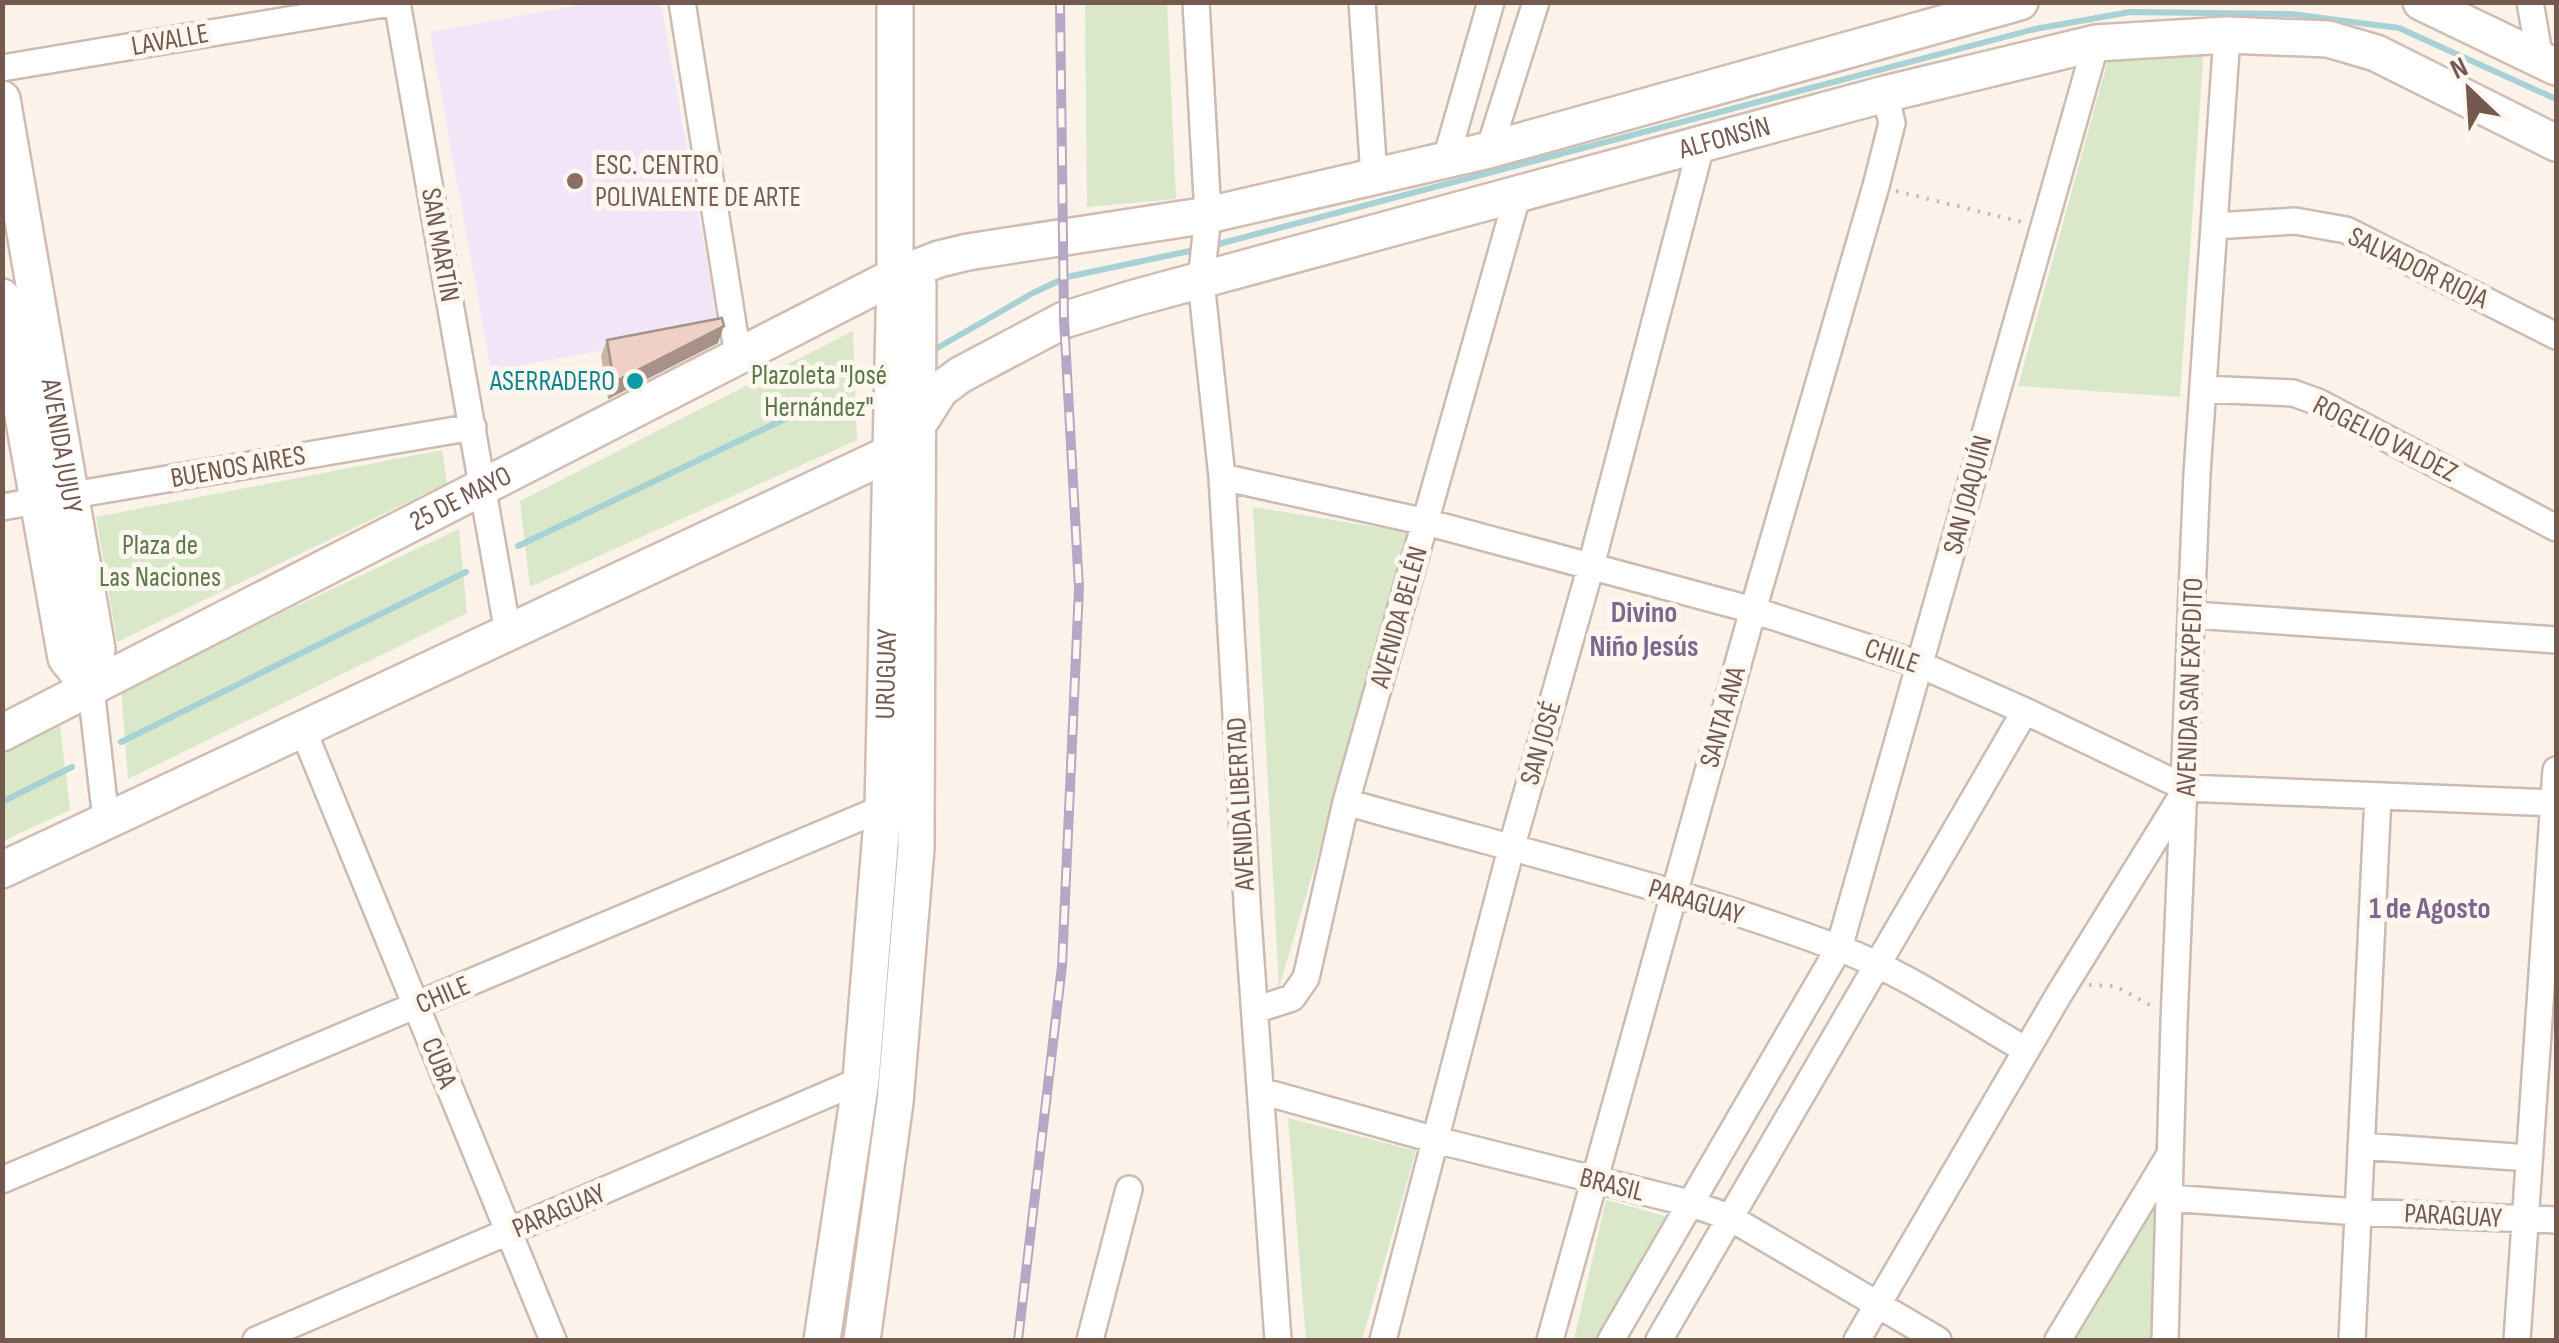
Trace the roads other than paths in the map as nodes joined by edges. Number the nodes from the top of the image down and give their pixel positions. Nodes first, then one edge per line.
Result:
1 (397, 2) edge
2 (682, 2) edge
3 (895, 2) edge
4 (920, 2) edge
5 (1196, 2) edge
6 (1362, 2) edge
7 (1491, 2) edge
8 (1536, 2) edge
9 (2020, 2) edge
10 (2421, 2) edge
11 (2530, 2) edge
12 (1969, 9) edge
13 (2227, 35) junction
14 (2096, 43) junction
15 (2548, 63) edge
16 (2, 68) edge
17 (1885, 94) junction
18 (2, 99) edge
19 (2556, 143) edge
20 (1701, 146) junction
21 (1489, 150) junction
22 (1446, 160) junction
23 (1374, 176) junction
24 (1516, 197) junction
25 (1206, 226) junction
26 (2214, 226) junction
27 (906, 272) junction
28 (1200, 275) junction
29 (2, 297) edge
30 (2556, 336) edge
31 (738, 356) junction
32 (2204, 389) junction
33 (919, 423) junction
34 (473, 427) junction
35 (890, 454) junction
36 (1222, 478) junction
37 (483, 488) junction
38 (56, 499) junction
39 (2, 508) edge
40 (1426, 522) junction
41 (2556, 528) edge
42 (1591, 566) junction
43 (1753, 610) junction
44 (2193, 615) junction
45 (508, 633) junction
46 (2556, 640) edge
47 (1921, 665) junction
48 (91, 689) junction
49 (2025, 710) junction
50 (303, 730) junction
51 (2, 733) edge
52 (2556, 770) edge
53 (2186, 788) junction
54 (2378, 796) junction
55 (1346, 802) junction
56 (2556, 803) edge
57 (883, 808) junction
58 (106, 820) junction
59 (1511, 849) junction
60 (2, 870) edge
61 (1674, 895) junction
62 (1839, 948) junction
63 (1879, 966) junction
64 (416, 1007) junction
65 (1255, 1010) junction
66 (2026, 1050) junction
67 (861, 1080) junction
68 (1261, 1091) junction
69 (1436, 1140) junction
70 (2362, 1146) junction
71 (2170, 1155) junction
72 (2529, 1158) junction
73 (2, 1180) edge
74 (1594, 1181) junction
75 (1129, 1190) dead end
76 (2169, 1198) junction
77 (1689, 1203) junction
78 (2358, 1212) junction
79 (1729, 1217) junction
80 (2527, 1219) junction
81 (2556, 1220) edge
82 (508, 1233) junction
83 (1877, 1306) junction
84 (256, 1340) edge
85 (553, 1340) edge
86 (822, 1340) edge
87 (862, 1340) edge
88 (1090, 1340) edge
89 (1278, 1340) edge
90 (1383, 1340) edge
91 (1550, 1340) edge
92 (1611, 1340) edge
93 (1659, 1340) edge
94 (1857, 1340) edge
95 (1938, 1340) edge
96 (2058, 1340) edge
97 (2165, 1340) edge
98 (2352, 1340) edge
99 (2517, 1340) edge

1 - 16 street, LAVALLE
1 - 34 street, SAN MARTÍN
2 - 31 street
3 - 27 street, URUGUAY
4 - 27 street, URUGUAY
5 - 25 street, AVENIDA LIBERTAD
6 - 23 street
7 - 22 street
8 - 21 street
9 - 12 street, ALFONSÍN
10 - 15 street
11 - 15 street
12 - 21 street, ALFONSÍN
13 - 14 street, ALFONSÍN
13 - 19 street, ALFONSÍN
13 - 26 street, AVENIDA SAN EXPEDITO
14 - 17 street, ALFONSÍN
14 - 47 street, SAN JOAQUÍN
17 - 20 street, ALFONSÍN
17 - 43 street, SANTA ANA
18 - 38 street, AVENIDA JUJUY
20 - 24 street, ALFONSÍN
20 - 42 street, SAN JOSÉ
21 - 22 street, ALFONSÍN
22 - 23 street, ALFONSÍN
23 - 25 street, ALFONSÍN
24 - 28 street, ALFONSÍN
24 - 40 street, AVENIDA BELÉN
25 - 27 street, ALFONSÍN
25 - 28 street, AVENIDA LIBERTAD
26 - 30 street, SALVADOR RIOJA
26 - 32 street, AVENIDA SAN EXPEDITO
27 - 31 street, 25 DE MAYO
27 - 33 street, URUGUAY
27 - 35 street, URUGUAY
28 - 33 street, ALFONSÍN
28 - 36 street, AVENIDA LIBERTAD
29 - 38 street, AVENIDA JUJUY
31 - 37 street, 25 DE MAYO
32 - 41 street, ROGELIO VALDEZ
32 - 44 street, AVENIDA SAN EXPEDITO
33 - 35 street
33 - 87 street, URUGUAY
34 - 37 street, SAN MARTÍN
34 - 38 street, BUENOS AIRES
35 - 45 street
35 - 57 street, URUGUAY
36 - 40 street, CHILE
36 - 65 street, AVENIDA LIBERTAD
37 - 45 street, SAN MARTÍN
37 - 48 street, 25 DE MAYO
38 - 39 street, BUENOS AIRES
38 - 48 street, AVENIDA JUJUY
40 - 42 street, CHILE
40 - 55 street, AVENIDA BELÉN
42 - 43 street, CHILE
42 - 59 street, SAN JOSÉ
43 - 47 street, CHILE
43 - 61 street, SANTA ANA
44 - 46 street
44 - 53 street, AVENIDA SAN EXPEDITO
45 - 50 street
47 - 49 street, CHILE
47 - 62 street, SAN JOAQUÍN
48 - 51 street, 25 DE MAYO
48 - 58 street
49 - 53 street, CHILE
49 - 63 street
50 - 58 street
50 - 64 street, CUBA
52 - 56 street
53 - 54 street, CHILE
53 - 66 street
53 - 71 street, AVENIDA SAN EXPEDITO
54 - 56 street, CHILE
54 - 70 street
55 - 59 street, PARAGUAY
55 - 65 street, AVENIDA BELÉN
56 - 72 street
57 - 64 street, CHILE
57 - 67 street, URUGUAY
58 - 60 street
59 - 61 street, PARAGUAY
59 - 69 street, SAN JOSÉ
61 - 62 street, PARAGUAY
61 - 74 street, SANTA ANA
62 - 63 street, PARAGUAY
62 - 77 street, SAN JOAQUÍN
63 - 66 street, PARAGUAY
63 - 79 street
64 - 73 street, CHILE
64 - 82 street, CUBA
65 - 68 street, AVENIDA LIBERTAD
66 - 83 street
67 - 82 street, PARAGUAY
67 - 86 street, URUGUAY
68 - 69 street, BRASIL
68 - 89 street, AVENIDA LIBERTAD
69 - 74 street, BRASIL
69 - 90 street, SAN JOSÉ
70 - 72 street
70 - 78 street
71 - 76 street, AVENIDA SAN EXPEDITO
71 - 96 street
72 - 80 street
74 - 77 street, BRASIL
74 - 91 street, SANTA ANA
75 - 88 street
76 - 78 street, PARAGUAY
76 - 97 street, AVENIDA SAN EXPEDITO
77 - 79 street, BRASIL
77 - 92 street, SAN JOAQUÍN
78 - 80 street, PARAGUAY
78 - 98 street
79 - 83 street, BRASIL
79 - 93 street
80 - 81 street, PARAGUAY
80 - 99 street
82 - 84 street, PARAGUAY
82 - 85 street, CUBA
83 - 94 street
83 - 95 street, BRASIL

